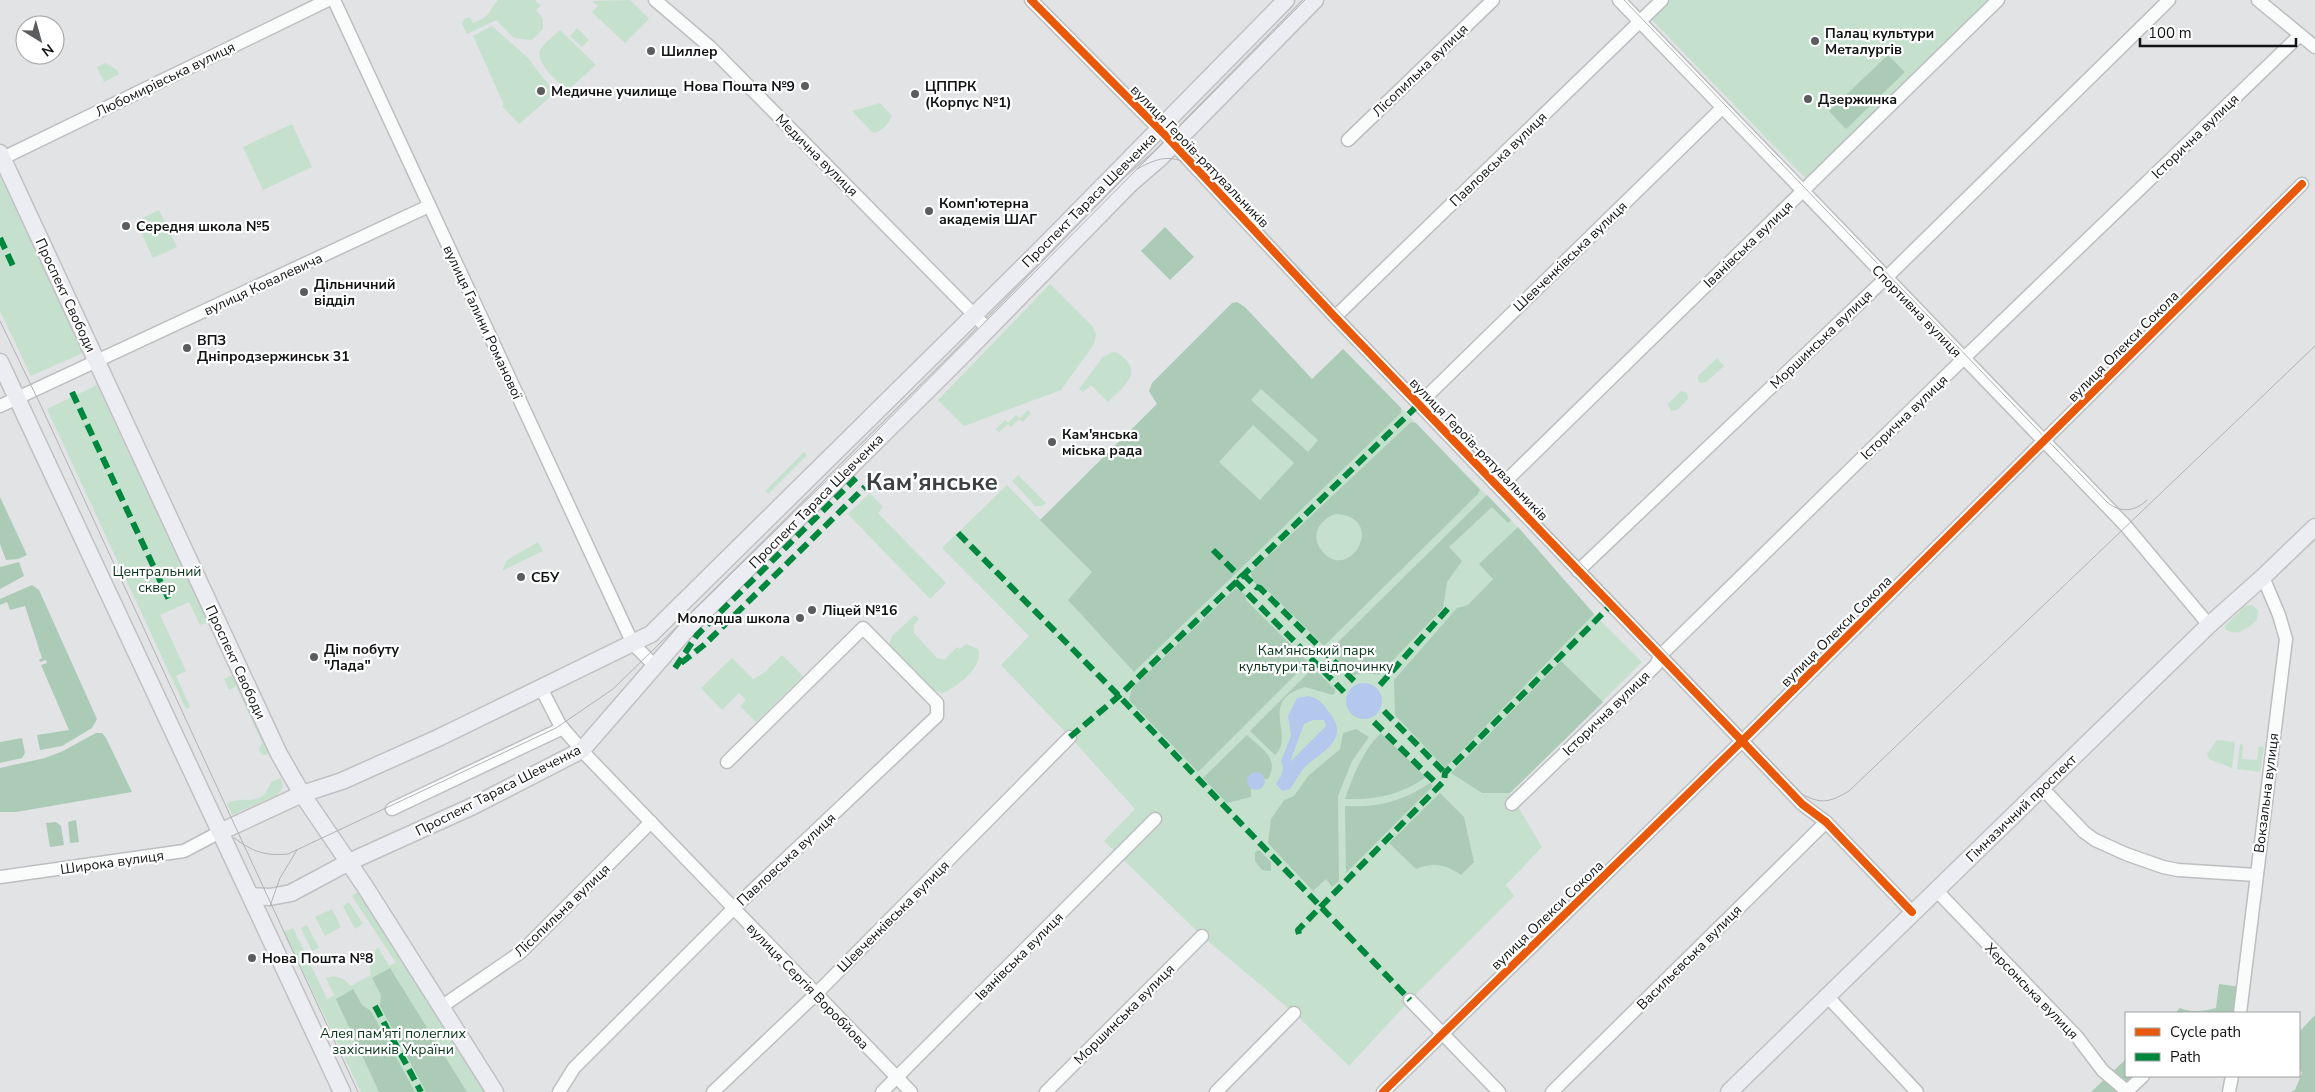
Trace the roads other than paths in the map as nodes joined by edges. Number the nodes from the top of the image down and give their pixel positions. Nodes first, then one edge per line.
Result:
1 (328, 0) edge
2 (334, 0) edge
3 (655, 0) edge
4 (1031, 0) edge
5 (1286, 0) edge
6 (1315, 0) edge
7 (1493, 0) edge
8 (1619, 0) edge
9 (1662, 0) edge
10 (1998, 0) edge
11 (2169, 0) edge
12 (2258, 0) edge
13 (1640, 22) junction
14 (2300, 35) junction
15 (2315, 47) edge
16 (1722, 108) junction
17 (1159, 129) junction
18 (1348, 140) dead end
19 (1174, 144) junction
20 (1, 155) edge
21 (2302, 184) dead end
22 (1802, 190) junction
23 (429, 206) junction
24 (1885, 278) junction
25 (974, 315) junction
26 (1335, 317) junction
27 (989, 330) junction
28 (1963, 359) junction
29 (0, 362) edge
30 (97, 362) junction
31 (17, 398) junction
32 (1419, 404) junction
33 (0, 406) edge
34 (2044, 443) junction
35 (1494, 483) junction
36 (2315, 526) edge
37 (1578, 571) junction
38 (2263, 577) junction
39 (2209, 625) junction
40 (633, 644) junction
41 (1661, 655) junction
42 (655, 666) junction
43 (541, 688) junction
44 (562, 728) junction
45 (1070, 737) dead end
46 (1742, 741) junction
47 (582, 750) junction
48 (727, 762) dead end
49 (2042, 788) junction
50 (302, 794) junction
51 (1512, 804) dead end
52 (392, 809) dead end
53 (1155, 819) dead end
54 (651, 822) junction
55 (1826, 822) junction
56 (220, 832) junction
57 (349, 862) junction
58 (2256, 876) junction
59 (0, 877) edge
60 (1936, 890) junction
61 (251, 896) junction
62 (733, 909) junction
63 (1912, 912) junction
64 (1202, 936) dead end
65 (816, 994) junction
66 (1826, 995) junction
67 (1410, 1000) dead end
68 (441, 1007) junction
69 (2240, 1012) edge
70 (1294, 1014) dead end
71 (1442, 1034) junction
72 (897, 1077) junction
73 (2142, 1077) edge
74 (2232, 1077) edge
75 (342, 1092) edge
76 (494, 1092) edge
77 (559, 1092) edge
78 (713, 1092) edge
79 (882, 1092) edge
80 (911, 1092) edge
81 (1046, 1092) edge
82 (1216, 1092) edge
83 (1383, 1092) edge
84 (1499, 1092) edge
85 (1552, 1092) edge
86 (1729, 1092) edge
87 (1916, 1092) edge
88 (2127, 1092) edge
89 (2229, 1092) edge

1 - 20 street, Любомирівська вулиця
2 - 23 street, вулиця Галини Романової
3 - 25 street, Медична вулиця
4 - 17 street, вулиця Героїв-рятувальників
5 - 17 main road, Проспект Тараса Шевченка
6 - 19 main road, Проспект Тараса Шевченка
7 - 18 street, Лісопильна вулиця
8 - 13 street, Спортивна вулиця
9 - 13 street, Павловська вулиця
10 - 22 street, Іванівська вулиця
11 - 24 street, Моршинська вулиця
12 - 14 street
13 - 16 street, Спортивна вулиця
13 - 26 street, Павловська вулиця
14 - 15 street
14 - 28 street, Історична вулиця
16 - 22 street, Спортивна вулиця
16 - 32 street, Шевченківська вулиця
17 - 19 street, вулиця Героїв-рятувальників
17 - 25 main road, Проспект Тараса Шевченка
19 - 26 street, вулиця Героїв-рятувальників
19 - 27 main road, Проспект Тараса Шевченка
20 - 30 main road, Проспект Свободи
21 - 34 street, вулиця Олекси Сокола
22 - 24 street, Спортивна вулиця
22 - 35 street, Іванівська вулиця
23 - 30 street, вулиця Ковалевича
23 - 40 street, вулиця Галини Романової
24 - 28 street, Спортивна вулиця
24 - 37 street, Моршинська вулиця
25 - 27 street, Медична вулиця
25 - 40 main road, Проспект Тараса Шевченка
26 - 32 street, вулиця Героїв-рятувальників
27 - 42 main road, Проспект Тараса Шевченка
28 - 34 street, Спортивна вулиця
28 - 41 street, Історична вулиця
29 - 31 main road
30 - 31 street, вулиця Ковалевича
30 - 50 main road, Проспект Свободи
31 - 33 street, вулиця Ковалевича
31 - 56 main road
32 - 35 street, вулиця Героїв-рятувальників
34 - 39 street, Спортивна вулиця
34 - 46 street, вулиця Олекси Сокола
35 - 37 street, вулиця Героїв-рятувальників
36 - 38 main road, Гімназичний проспект
37 - 41 street, вулиця Героїв-рятувальників
38 - 39 main road, Гімназичний проспект
38 - 58 street, Вокзальна вулиця
39 - 49 main road, Гімназичний проспект
40 - 42 street
40 - 43 main road, Проспект Тараса Шевченка
41 - 46 street, вулиця Героїв-рятувальників
41 - 51 street, Історична вулиця
42 - 47 main road, Проспект Тараса Шевченка
43 - 44 street, вулиця Сергія Воробйова
43 - 50 main road, Проспект Тараса Шевченка
44 - 47 street, вулиця Сергія Воробйова
44 - 52 street
45 - 65 street, Шевченківська вулиця
46 - 55 street, вулиця Героїв-рятувальників
46 - 71 street, вулиця Олекси Сокола
47 - 54 street, вулиця Сергія Воробйова
47 - 57 main road, Проспект Тараса Шевченка
48 - 62 street, Павловська вулиця
49 - 58 street
49 - 60 main road, Гімназичний проспект
50 - 56 main road, Проспект Тараса Шевченка
50 - 57 main road, Проспект Свободи
53 - 72 street, Іванівська вулиця
54 - 62 street, вулиця Сергія Воробйова
54 - 68 street, Лісопильна вулиця
55 - 63 street, вулиця Героїв-рятувальників
55 - 85 street, Васильєвська вулиця
56 - 59 street, Широка вулиця
56 - 61 main road
57 - 61 main road, Проспект Тараса Шевченка
57 - 68 main road, Проспект Свободи
58 - 69 street, Вокзальна вулиця
60 - 63 main road, Гімназичний проспект
60 - 88 street, Херсонська вулиця
61 - 75 main road
62 - 65 street, вулиця Сергія Воробйова
62 - 77 street, Павловська вулиця
63 - 66 main road, Гімназичний проспект
64 - 81 street, Моршинська вулиця
65 - 72 street, вулиця Сергія Воробйова
65 - 78 street, Шевченківська вулиця
66 - 86 main road, Гімназичний проспект
66 - 87 street
67 - 71 street
68 - 76 main road, Проспект Свободи
70 - 82 street
71 - 83 street, вулиця Олекси Сокола
71 - 84 street
72 - 79 street, Іванівська вулиця
72 - 80 street, вулиця Сергія Воробйова
73 - 88 street
74 - 89 street

